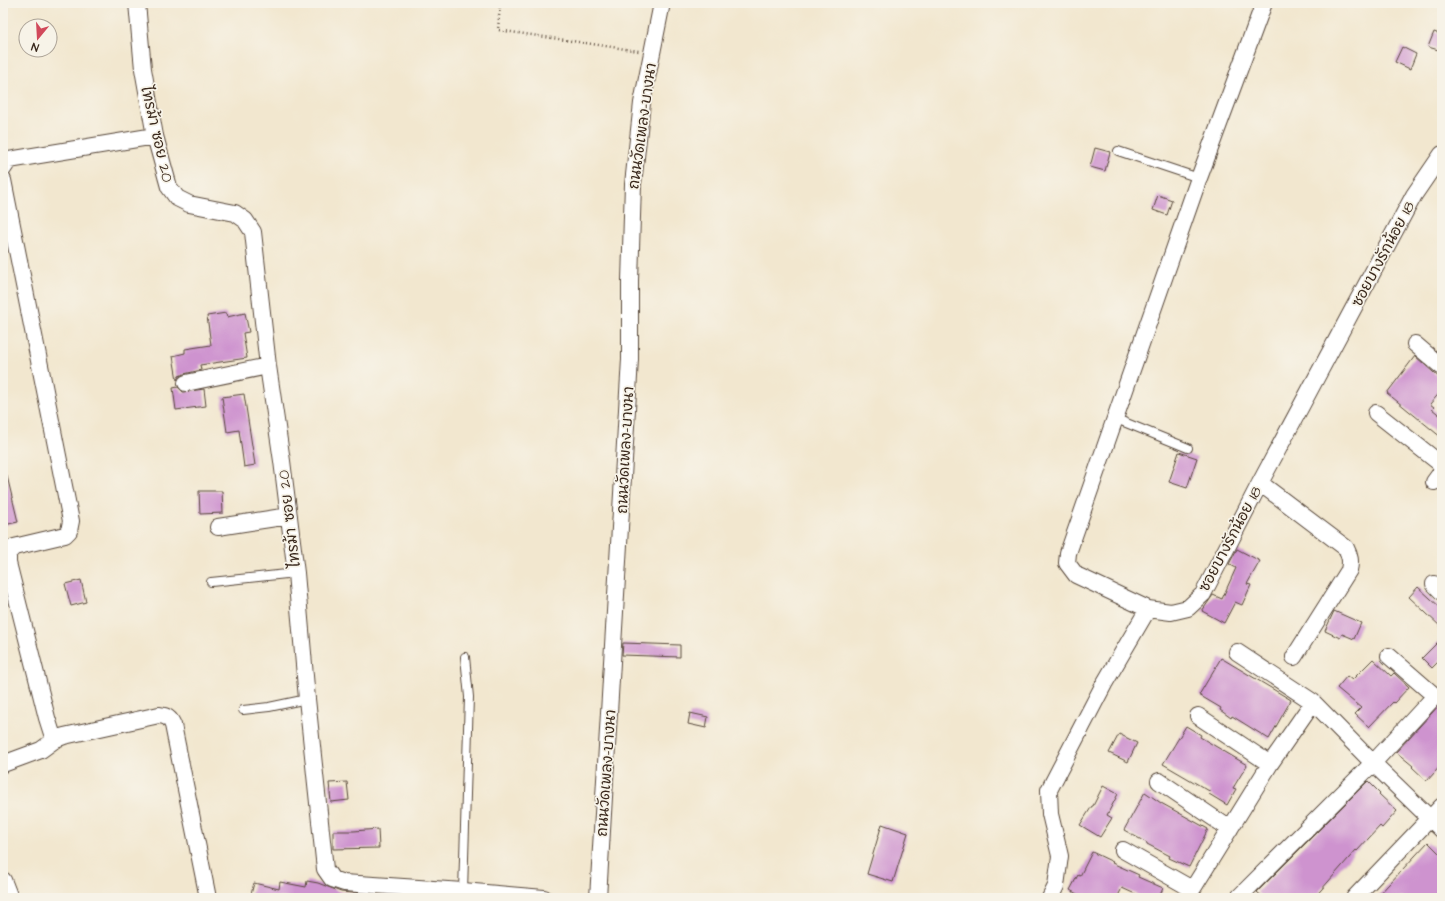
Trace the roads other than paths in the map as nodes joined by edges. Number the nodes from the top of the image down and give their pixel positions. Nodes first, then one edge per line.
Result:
1 (137, 3) edge
2 (662, 3) edge
3 (1264, 3) edge
4 (155, 136) junction
5 (1118, 151) dead end
6 (1442, 154) edge
7 (3, 169) edge
8 (1199, 178) junction
9 (3, 180) edge
10 (1415, 344) dead end
11 (268, 366) junction
12 (1442, 367) edge
13 (186, 383) dead end
14 (1376, 413) dead end
15 (1114, 418) junction
16 (1188, 448) dead end
17 (1442, 465) edge
18 (1260, 483) junction
19 (289, 516) junction
20 (218, 527) dead end
21 (296, 573) junction
22 (211, 582) dead end
23 (1148, 609) junction
24 (1236, 652) dead end
25 (1389, 656) dead end
26 (465, 657) dead end
27 (1294, 657) dead end
28 (307, 699) junction
29 (1313, 702) junction
30 (243, 710) dead end
31 (1198, 716) dead end
32 (54, 740) junction
33 (1373, 763) junction
34 (3, 764) edge
35 (1270, 764) junction
36 (1159, 781) dead end
37 (1442, 806) edge
38 (1431, 818) junction
39 (1230, 829) junction
40 (1442, 830) edge
41 (1123, 850) dead end
42 (3, 880) edge
43 (463, 891) junction
44 (1190, 894) edge
45 (10, 898) edge
46 (208, 898) edge
47 (544, 898) edge
48 (598, 898) edge
49 (1050, 898) edge
50 (1238, 898) edge
51 (1354, 898) edge

1 - 4 street, ไทรม้า ซอย 20
2 - 48 street, ถนนวัดเพลง-บางนา
3 - 8 street
4 - 7 street
4 - 11 street, ไทรม้า ซอย 20
5 - 8 lane
6 - 18 street, ซอยบางรักน้อย 18
8 - 15 street
9 - 32 street
10 - 12 street
11 - 13 street
11 - 19 street, ไทรม้า ซอย 20
14 - 17 street
15 - 16 lane
15 - 23 street, ซอยบางรักน้อย 18
18 - 23 street, ซอยบางรักน้อย 18
18 - 27 street
19 - 20 street
19 - 21 street, ไทรม้า ซอย 20
21 - 22 lane
21 - 28 street, ไทรม้า ซอย 20
23 - 49 street
24 - 29 street
25 - 33 street
26 - 43 lane
28 - 30 lane
28 - 43 street, ไทรม้า ซอย 20
29 - 33 street
29 - 35 street
31 - 35 street
32 - 34 street
32 - 46 street
33 - 38 street
33 - 50 street
35 - 39 street
36 - 39 street
37 - 38 street
38 - 40 street
38 - 51 street
39 - 44 street
41 - 44 street
42 - 45 street
43 - 47 street, ไทรม้า ซอย 20

